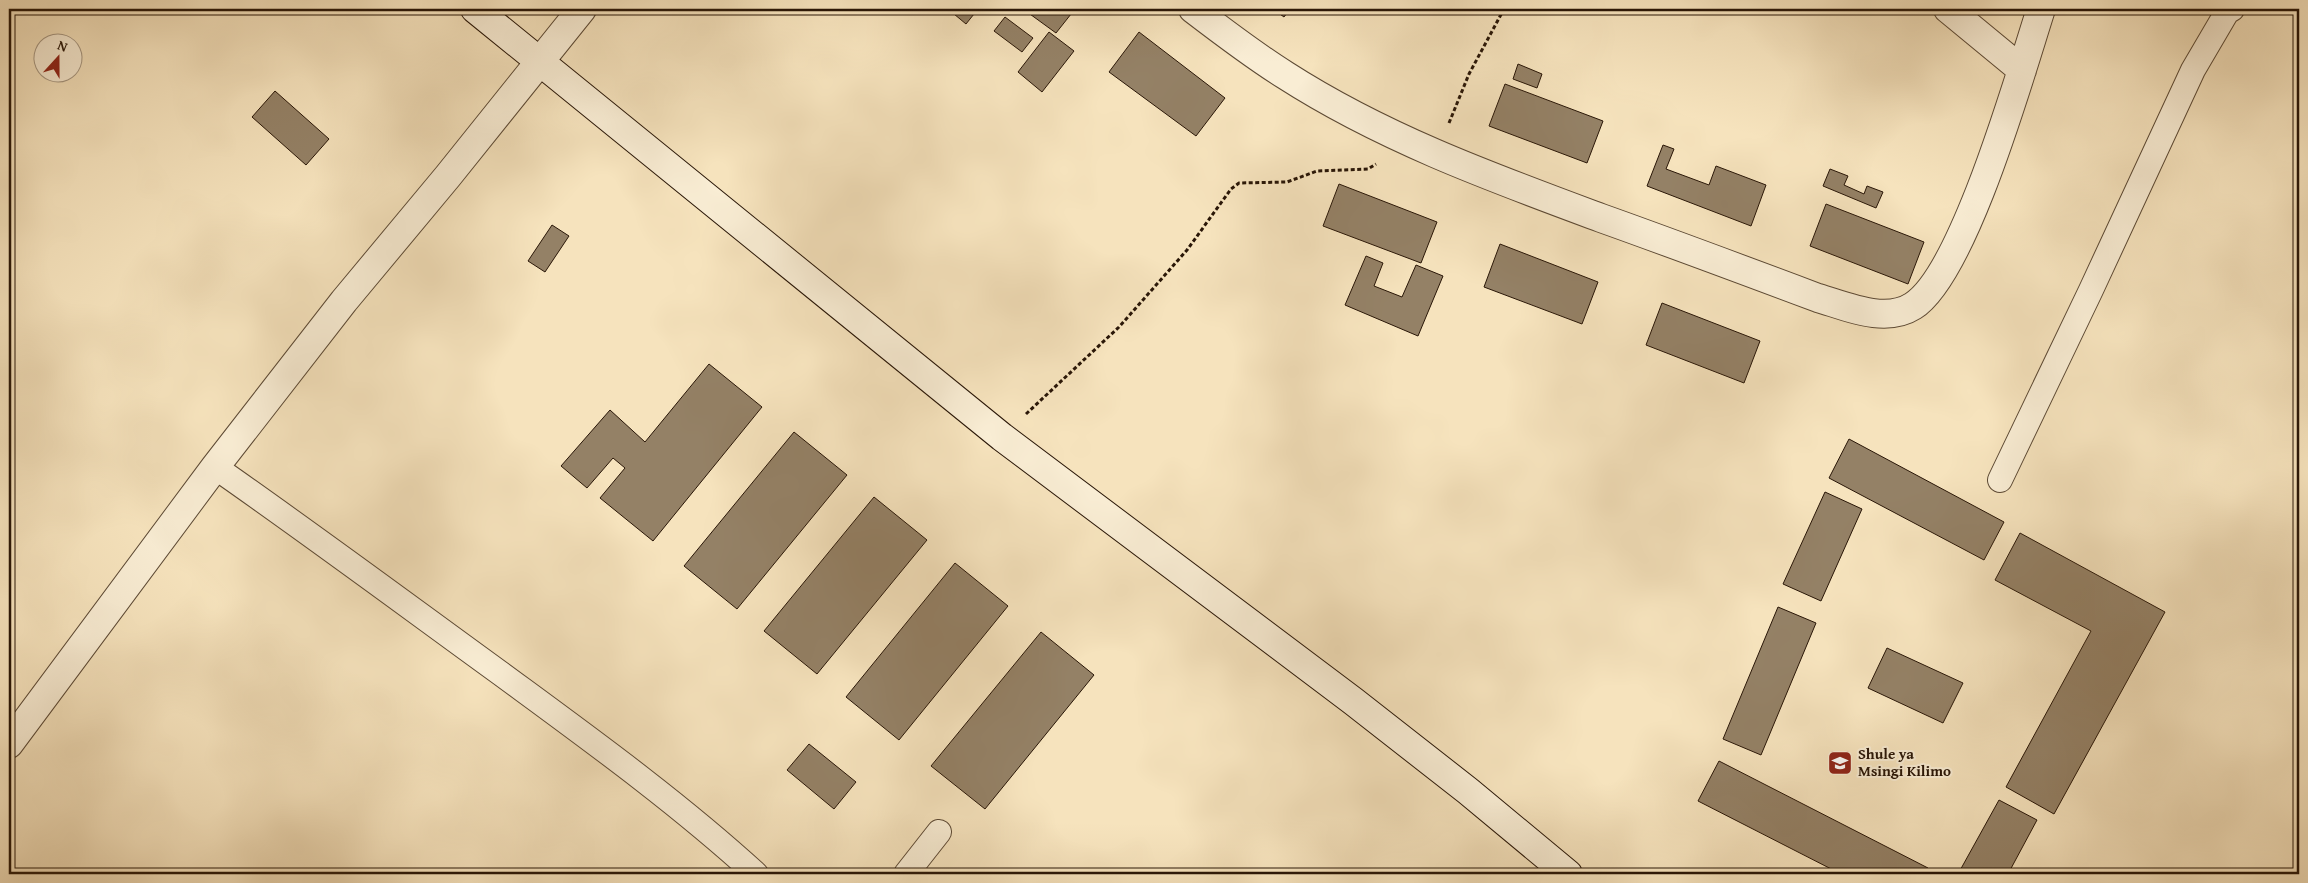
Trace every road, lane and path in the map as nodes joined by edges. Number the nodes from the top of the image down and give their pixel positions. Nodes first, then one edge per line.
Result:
1 (475, 9) edge
2 (582, 9) edge
3 (1193, 9) edge
4 (1504, 9) edge
5 (1948, 9) edge
6 (2042, 9) edge
7 (2232, 9) edge
8 (506, 21) edge
9 (540, 62) junction
10 (2022, 70) junction
11 (1396, 136) junction
12 (1437, 154) junction
13 (1002, 437) junction
14 (215, 467) junction
15 (2000, 480) dead end
16 (9, 744) edge
17 (939, 832) dead end
18 (756, 874) edge
19 (906, 874) edge
20 (1568, 874) edge

1 - 8 street
2 - 9 street
3 - 11 street
4 - 12 path
5 - 10 street
6 - 10 street
7 - 15 lane
8 - 9 street
9 - 13 street
9 - 14 street
10 - 12 street
11 - 12 street
11 - 13 path
13 - 20 street
14 - 16 street
14 - 18 lane
17 - 19 lane

